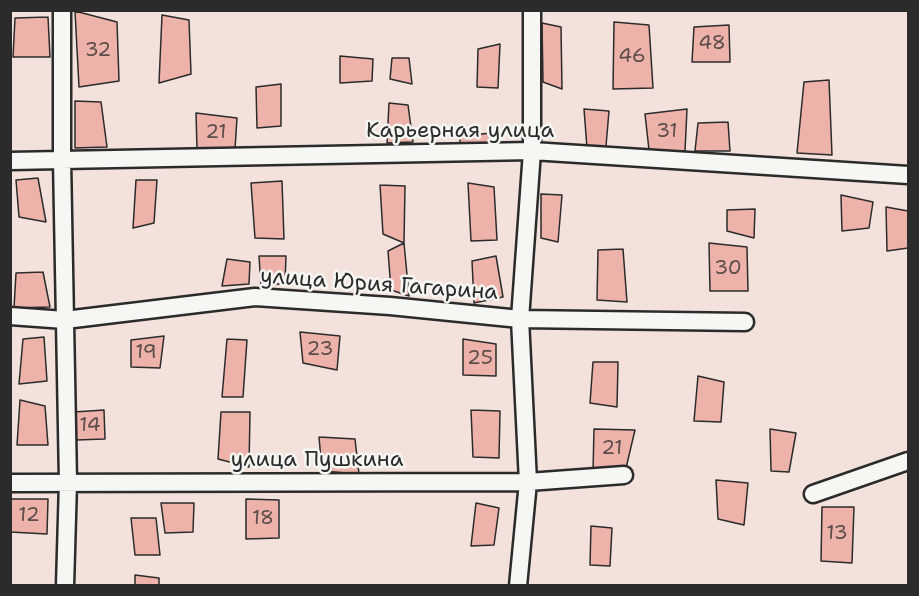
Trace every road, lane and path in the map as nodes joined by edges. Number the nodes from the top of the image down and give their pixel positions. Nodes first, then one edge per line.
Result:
1 (62, 10) edge
2 (532, 10) edge
3 (532, 151) junction
4 (62, 160) junction
5 (10, 161) edge
6 (909, 175) edge
7 (10, 316) edge
8 (520, 319) junction
9 (64, 320) junction
10 (745, 322) dead end
11 (909, 461) edge
12 (624, 475) dead end
13 (528, 482) junction
14 (10, 483) edge
15 (68, 483) junction
16 (813, 494) dead end
17 (65, 585) edge
18 (518, 585) edge

1 - 4 street
2 - 3 street
3 - 4 street, Карьерная улица
3 - 6 street, Карьерная улица
3 - 8 street
4 - 5 street, Карьерная улица
4 - 9 street
7 - 9 street, улица Юрия Гагарина
8 - 9 street, улица Юрия Гагарина
8 - 10 street, улица Юрия Гагарина
8 - 13 street
9 - 15 street
11 - 16 street
12 - 13 street, улица Пушкина
13 - 15 street, улица Пушкина
13 - 18 street
14 - 15 street, улица Пушкина
15 - 17 street

